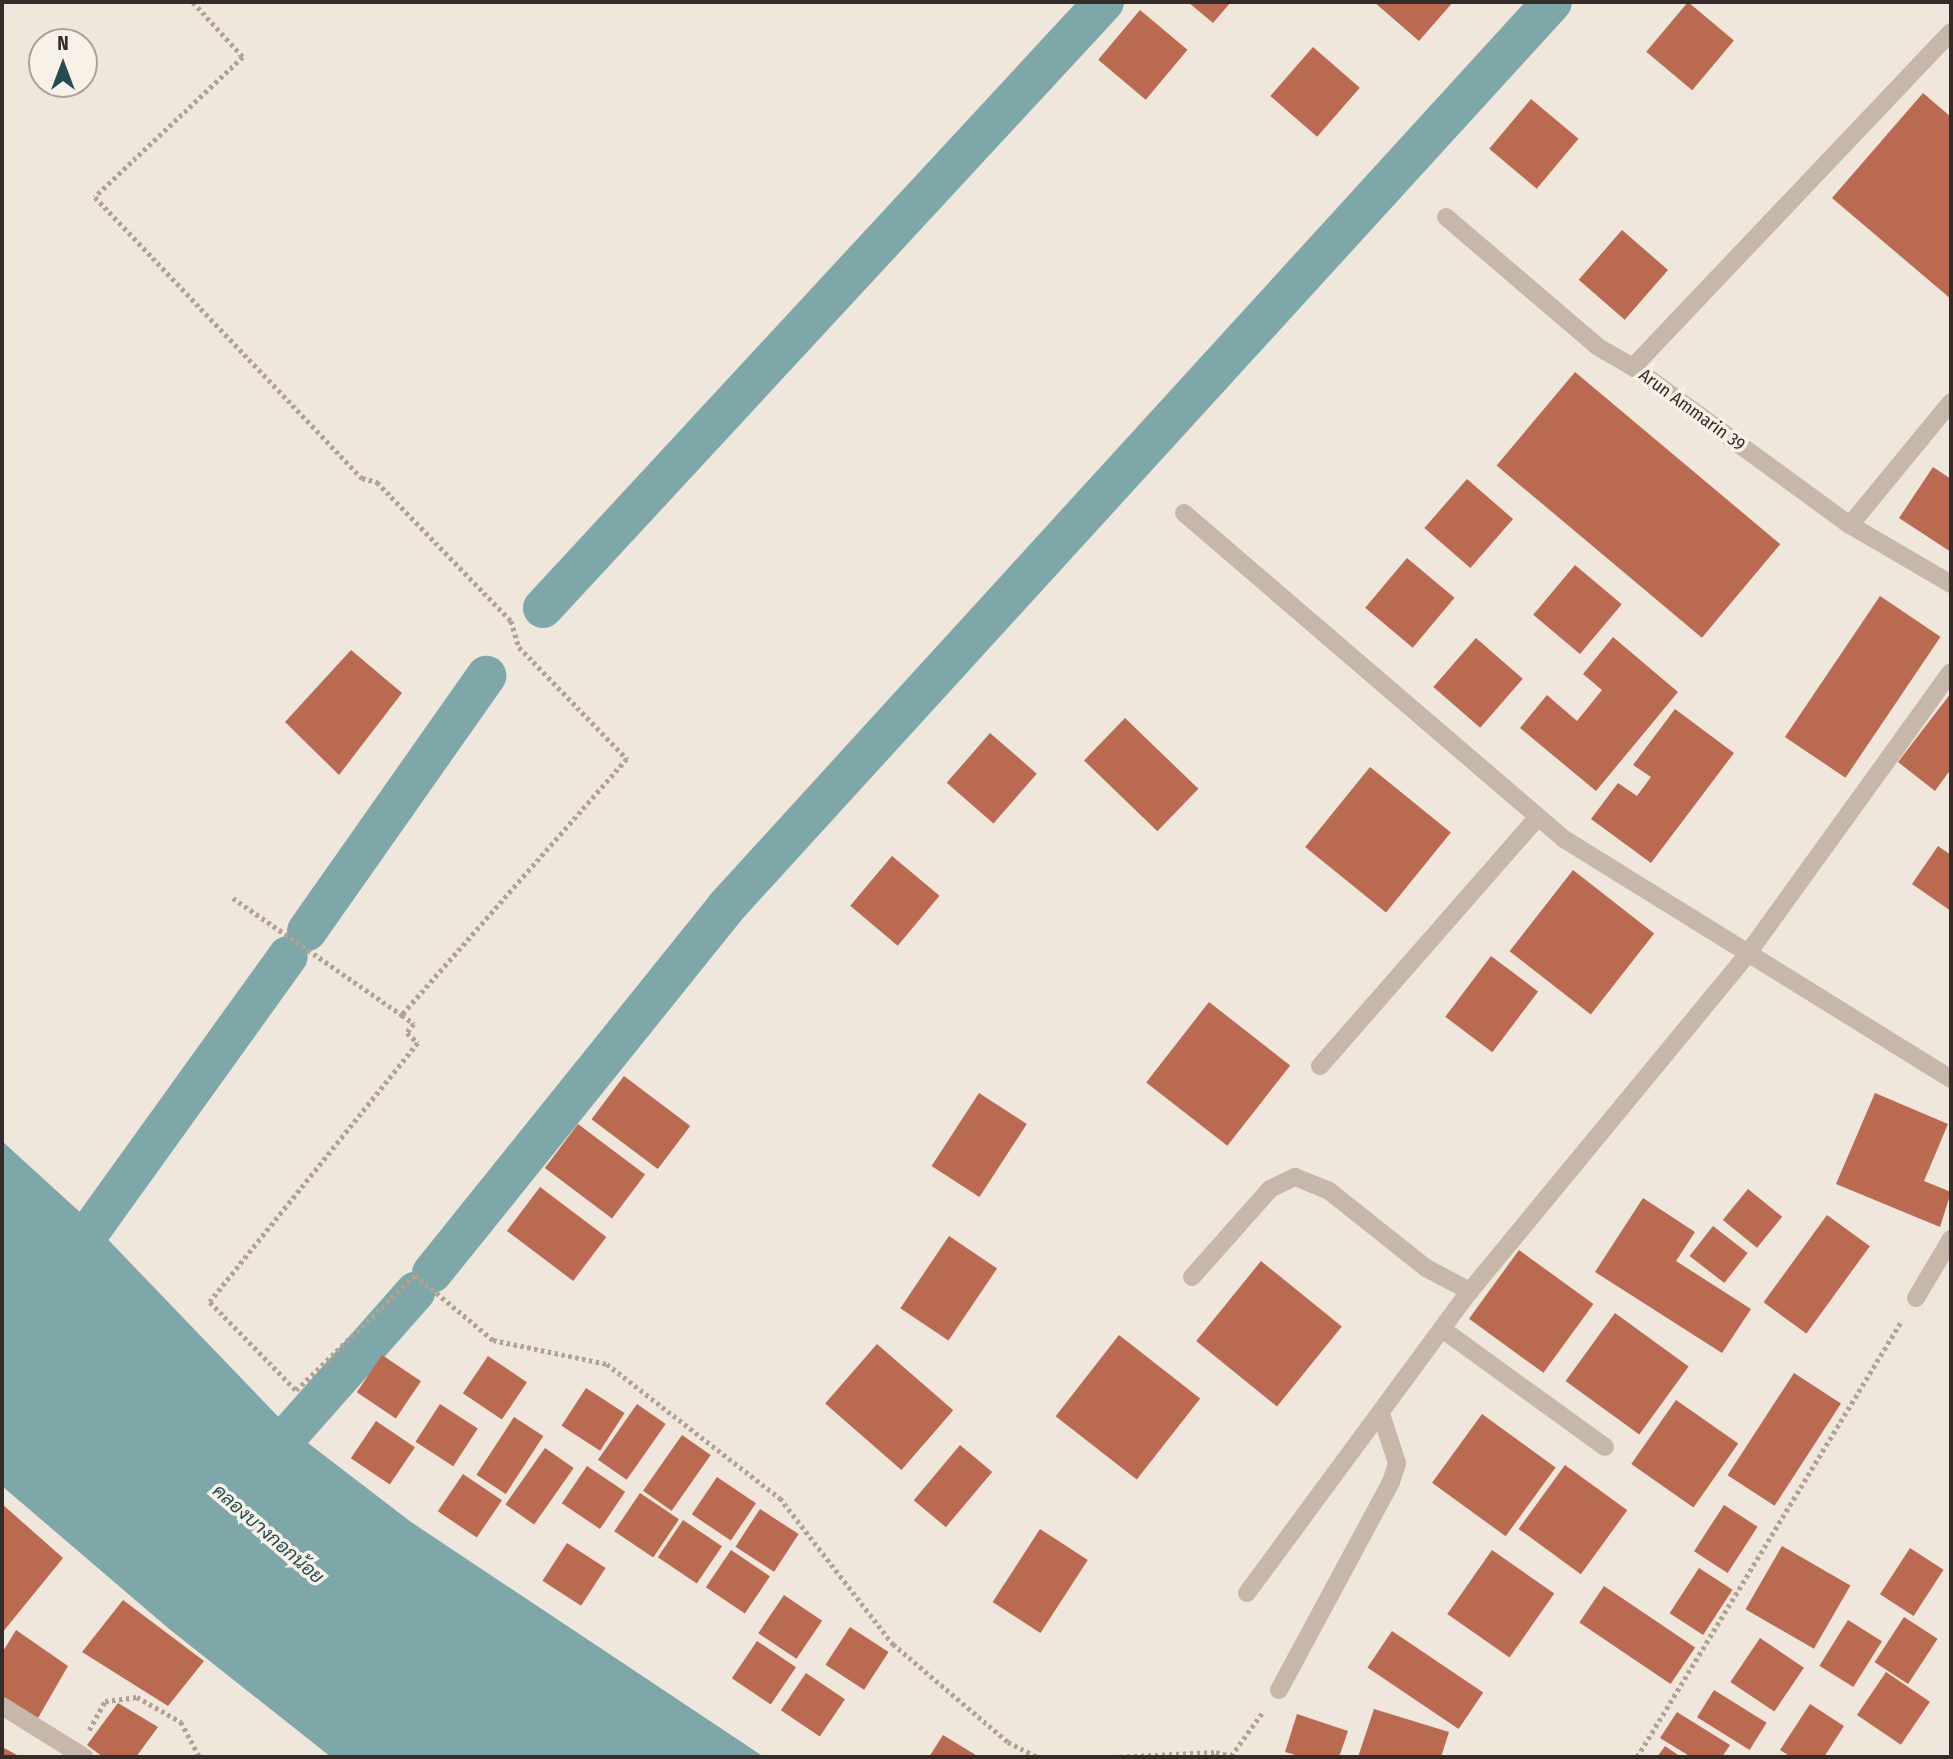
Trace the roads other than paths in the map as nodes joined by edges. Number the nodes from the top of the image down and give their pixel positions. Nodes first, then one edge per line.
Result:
1 (1951, 32) edge
2 (1446, 217) dead end
3 (1633, 367) junction
4 (1951, 402) edge
5 (1184, 513) dead end
6 (1850, 525) junction
7 (1951, 584) edge
8 (1951, 672) edge
9 (1538, 817) junction
10 (1746, 956) junction
11 (1320, 1066) dead end
12 (1951, 1079) edge
13 (1951, 1240) edge
14 (1192, 1277) dead end
15 (1470, 1291) junction
16 (1916, 1298) road end
17 (1443, 1329) junction
18 (1381, 1414) junction
19 (1605, 1447) dead end
20 (1247, 1593) dead end
21 (1279, 1690) road end
22 (2, 1706) edge
23 (78, 1753) edge

1 - 3 street
2 - 3 street, Arun Ammarin 39
3 - 6 street, Arun Ammarin 39
4 - 6 street
5 - 9 street
6 - 7 street, Arun Ammarin 39
8 - 10 street
9 - 10 street
9 - 11 street
10 - 12 street
10 - 15 street
13 - 16 street
14 - 15 street
15 - 17 street
17 - 18 street
17 - 19 street
18 - 20 street
18 - 21 street
22 - 23 street

